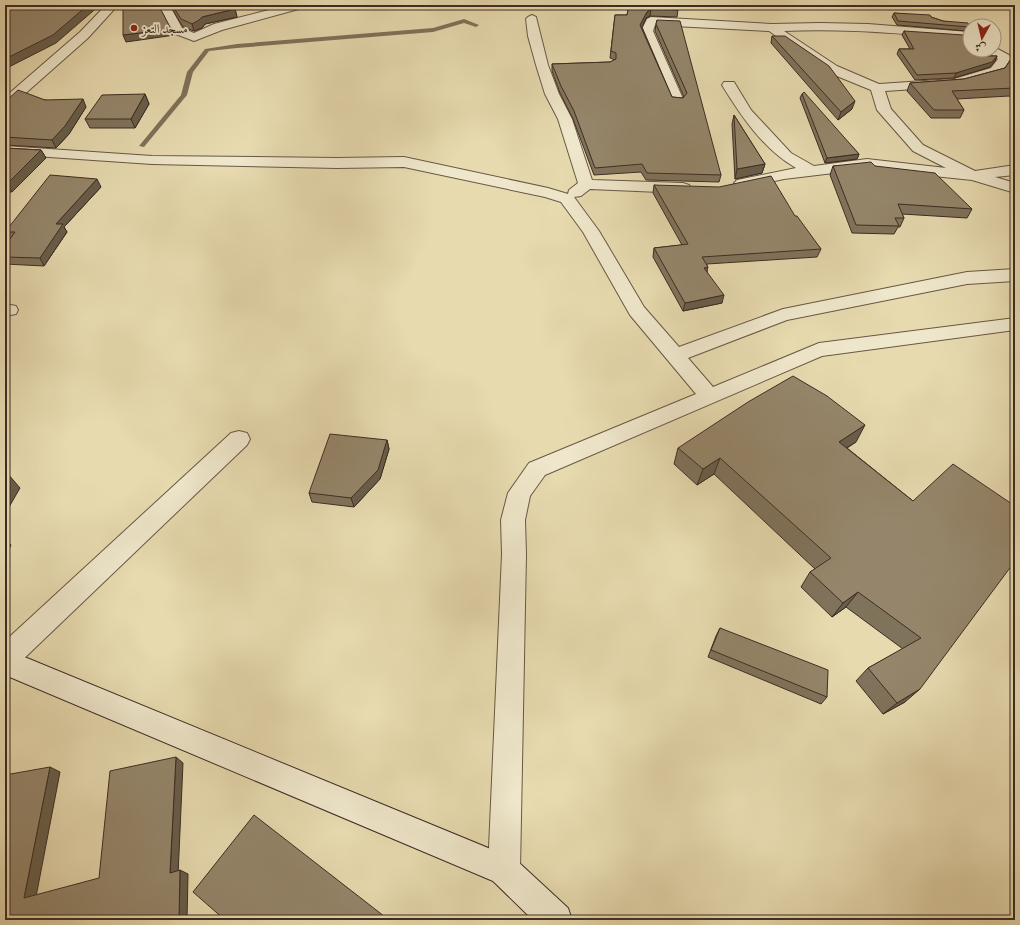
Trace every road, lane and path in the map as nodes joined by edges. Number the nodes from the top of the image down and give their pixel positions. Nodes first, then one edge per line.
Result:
1 (112, 5) edge
2 (124, 5) edge
3 (302, 5) edge
4 (1012, 5) edge
5 (283, 8) edge
6 (1015, 8) edge
7 (532, 19) dead end
8 (772, 28) junction
9 (962, 35) edge
10 (1002, 56) edge
11 (542, 65) junction
12 (557, 65) edge
13 (729, 85) dead end
14 (877, 88) junction
15 (677, 101) edge
16 (5, 104) edge
17 (5, 150) edge
18 (812, 170) junction
19 (1015, 170) edge
20 (973, 176) junction
21 (586, 184) junction
22 (694, 188) edge
23 (724, 188) edge
24 (1015, 188) edge
25 (568, 199) junction
26 (1015, 275) edge
27 (1015, 324) edge
28 (675, 356) junction
29 (710, 397) junction
30 (239, 439) dead end
31 (5, 661) edge
32 (504, 870) junction
33 (556, 920) edge

1 - 16 street
2 - 5 street
3 - 5 street
4 - 6 street
7 - 11 street
8 - 9 street
8 - 14 street
8 - 15 street
10 - 14 street
11 - 12 street
11 - 21 street
13 - 18 street
14 - 20 street
17 - 25 street
18 - 20 street
18 - 23 street
19 - 20 street
20 - 24 street
21 - 22 street
21 - 25 street
25 - 28 street
26 - 28 street
27 - 29 street
28 - 29 street
29 - 32 street
30 - 31 street
31 - 32 street
32 - 33 street

